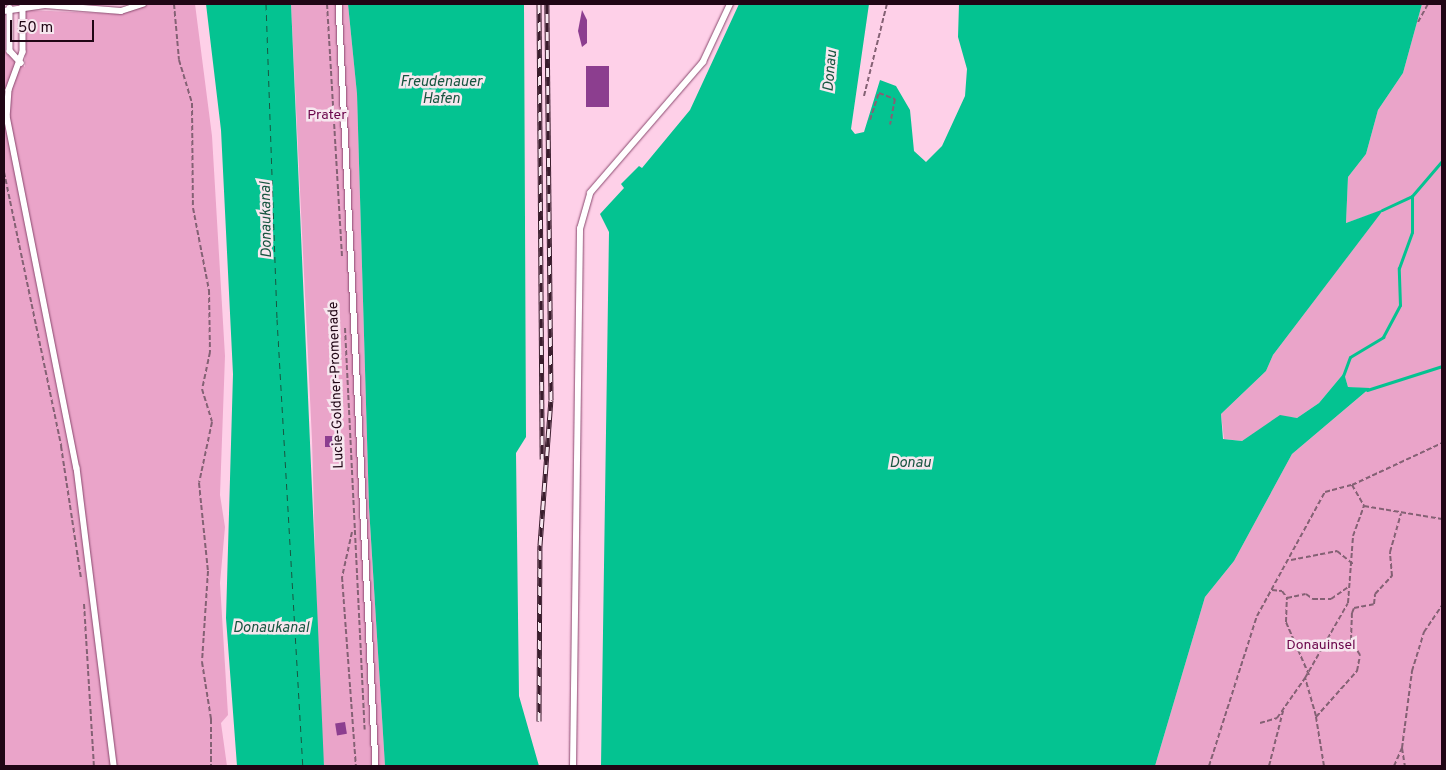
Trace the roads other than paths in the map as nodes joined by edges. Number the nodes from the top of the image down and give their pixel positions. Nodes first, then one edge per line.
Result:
1 (144, 4) edge
2 (339, 4) edge
3 (730, 4) edge
4 (23, 6) junction
5 (10, 8) junction
6 (4, 11) edge
7 (21, 63) junction
8 (114, 766) edge
9 (376, 766) edge
10 (573, 766) edge

1 - 4 lane
2 - 9 lane
3 - 10 lane
4 - 5 lane
4 - 7 lane
5 - 6 lane
5 - 7 lane
7 - 8 lane

